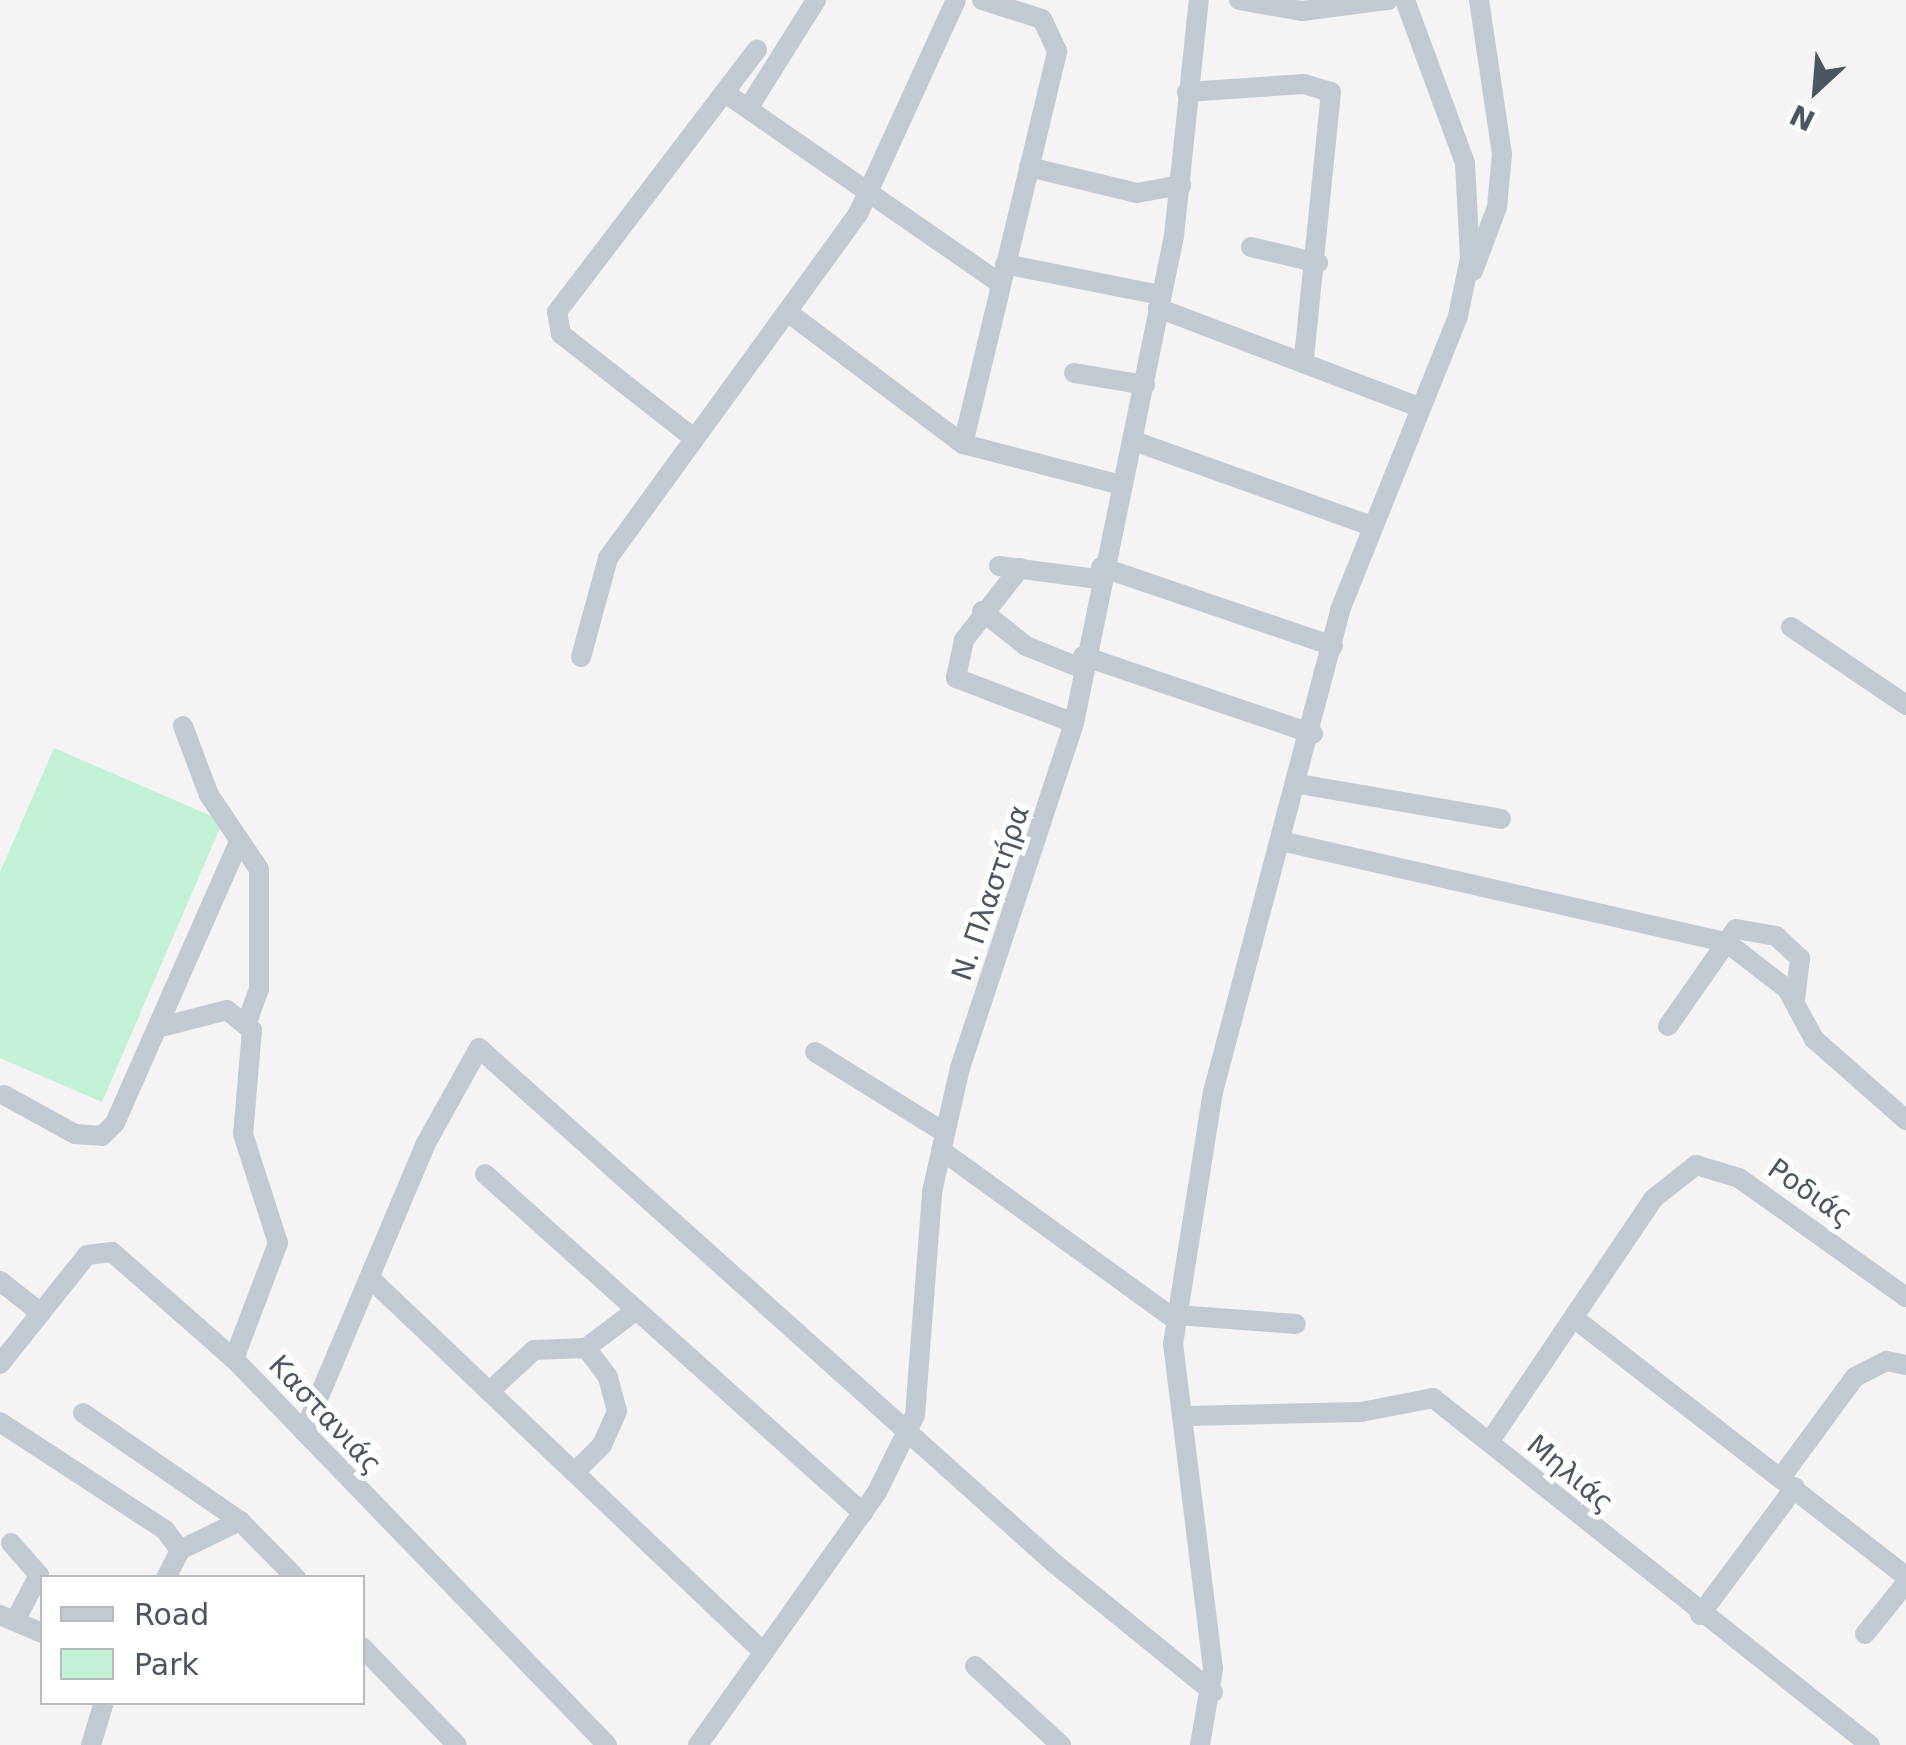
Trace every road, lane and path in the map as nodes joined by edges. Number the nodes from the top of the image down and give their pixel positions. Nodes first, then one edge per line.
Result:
1 (816, 0) edge
2 (955, 0) edge
3 (982, 0) edge
4 (1199, 0) edge
5 (1239, 0) edge
6 (1388, 0) edge
7 (1406, 0) edge
8 (1479, 0) edge
9 (757, 50) dead end
10 (1186, 92) junction
11 (728, 96) junction
12 (749, 107) junction
13 (1030, 167) junction
14 (1180, 185) junction
15 (871, 193) junction
16 (1251, 247) dead end
17 (1318, 264) junction
18 (1003, 274) junction
19 (1467, 280) junction
20 (1159, 301) junction
21 (789, 313) junction
22 (1304, 356) junction
23 (1074, 374) dead end
24 (1145, 385) junction
25 (1418, 406) junction
26 (691, 436) junction
27 (1134, 440) junction
28 (963, 444) junction
29 (1122, 485) junction
30 (1369, 525) junction
31 (1099, 573) junction
32 (982, 610) junction
33 (1791, 627) dead end
34 (1332, 646) junction
35 (581, 658) dead end
36 (1082, 662) junction
37 (1906, 705) edge
38 (1074, 723) junction
39 (183, 726) dead end
40 (1313, 734) junction
41 (1300, 784) junction
42 (1501, 819) dead end
43 (240, 840) junction
44 (1285, 842) junction
45 (1726, 942) junction
46 (1795, 1000) junction
47 (248, 1020) junction
48 (164, 1026) junction
49 (1668, 1026) dead end
50 (816, 1052) dead end
51 (4, 1094) dead end
52 (1906, 1120) edge
53 (943, 1142) junction
54 (484, 1174) dead end
55 (372, 1280) junction
56 (0, 1281) edge
57 (1906, 1297) edge
58 (635, 1311) junction
59 (41, 1312) junction
60 (1177, 1318) junction
61 (1574, 1318) junction
62 (1296, 1324) dead end
63 (586, 1348) junction
64 (234, 1359) junction
65 (0, 1364) edge
66 (1906, 1364) edge
67 (491, 1390) junction
68 (83, 1413) dead end
69 (1187, 1416) junction
70 (0, 1422) edge
71 (304, 1432) junction
72 (908, 1434) junction
73 (1490, 1441) junction
74 (576, 1471) junction
75 (1789, 1482) junction
76 (863, 1513) junction
77 (240, 1521) junction
78 (10, 1544) dead end
79 (180, 1550) junction
80 (168, 1575) edge
81 (293, 1575) edge
82 (1906, 1580) edge
83 (1700, 1614) junction
84 (8, 1618) edge
85 (40, 1632) edge
86 (1865, 1634) dead end
87 (365, 1649) edge
88 (762, 1651) junction
89 (976, 1666) dead end
90 (1213, 1692) junction
91 (103, 1705) edge
92 (94, 1744) edge
93 (457, 1745) edge
94 (607, 1745) edge
95 (698, 1745) edge
96 (1061, 1745) edge
97 (1200, 1745) edge
98 (1870, 1745) edge

1 - 12 street
2 - 15 street
3 - 13 street
4 - 10 street, Ν. Πλαστήρα
5 - 6 street
7 - 19 street
8 - 19 street
9 - 11 street
10 - 14 street, Ν. Πλαστήρα
10 - 17 street
11 - 12 street
11 - 26 street
12 - 15 street
13 - 14 street
13 - 18 street
14 - 20 street, Ν. Πλαστήρα
15 - 18 street
15 - 21 street
16 - 17 street
17 - 22 street
18 - 20 street
18 - 28 street
19 - 25 street
20 - 22 street
20 - 24 street, Ν. Πλαστήρα
21 - 26 street
21 - 28 street
22 - 25 street
23 - 24 street
24 - 27 street, Ν. Πλαστήρα
25 - 30 street
26 - 35 street
27 - 29 street, Ν. Πλαστήρα
27 - 30 street
28 - 29 street
29 - 31 street, Ν. Πλαστήρα
30 - 34 street
31 - 32 street
31 - 34 street
31 - 36 street, Ν. Πλαστήρα
32 - 36 street
32 - 38 street
33 - 37 street
34 - 40 street
36 - 38 street, Ν. Πλαστήρα
36 - 40 street
38 - 53 street, Ν. Πλαστήρα
39 - 43 street
40 - 41 street
41 - 42 street
41 - 44 street
43 - 47 street
43 - 48 street
44 - 45 street
44 - 60 street
45 - 46 street
45 - 46 street
45 - 49 street
46 - 52 street
47 - 48 street
47 - 64 street
48 - 51 street
50 - 53 street
53 - 60 street
53 - 72 street, Ν. Πλαστήρα
54 - 58 street
55 - 67 street
55 - 71 street
55 - 72 street
56 - 59 street
57 - 61 street, Ροδιάς
58 - 63 street
58 - 76 street
59 - 64 street, Καστανιάς
59 - 65 street, Καστανιάς
60 - 62 street
60 - 69 street
61 - 73 street
61 - 75 street
63 - 67 street
63 - 74 street
64 - 71 street, Καστανιάς
66 - 75 street
67 - 74 street
68 - 77 street
69 - 73 street, Μηλιάς
69 - 90 street
70 - 79 street
71 - 94 street, Καστανιάς
72 - 76 street, Ν. Πλαστήρα
72 - 90 street
73 - 83 street, Μηλιάς
74 - 88 street
75 - 82 street
75 - 83 street
76 - 88 street, Ν. Πλαστήρα
77 - 79 street
77 - 81 street
78 - 84 street
79 - 80 street
82 - 86 street
83 - 98 street, Μηλιάς
84 - 85 street
87 - 93 street
88 - 95 street, Ν. Πλαστήρα
89 - 96 street
90 - 97 street
91 - 92 street

